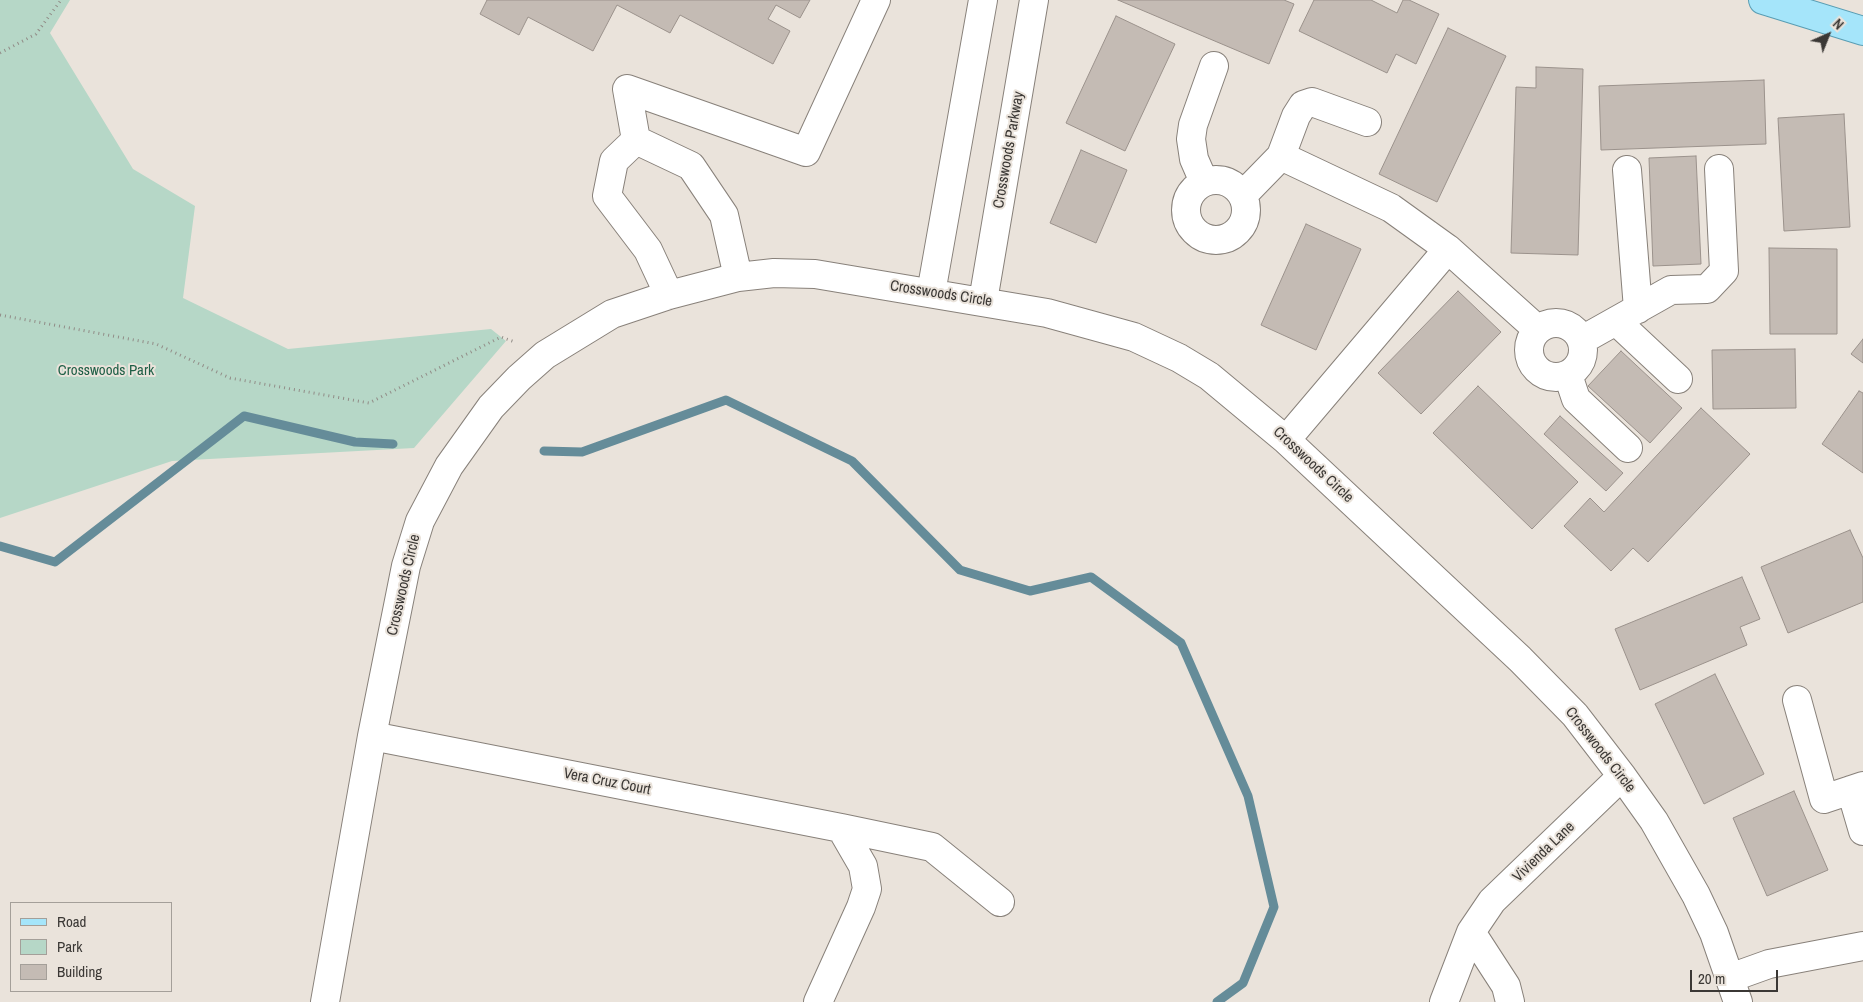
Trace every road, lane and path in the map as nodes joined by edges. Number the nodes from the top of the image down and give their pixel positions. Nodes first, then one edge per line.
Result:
1 (61, 0) edge
2 (876, 0) edge
3 (983, 0) edge
4 (1034, 0) edge
5 (1762, 0) edge
6 (1863, 32) edge
7 (0, 53) edge
8 (1214, 66) dead end
9 (1368, 122) dead end
10 (636, 140) junction
11 (1280, 156) junction
12 (1719, 169) dead end
13 (1627, 170) dead end
14 (1204, 182) junction
15 (1243, 195) junction
16 (1448, 249) junction
17 (738, 277) junction
18 (931, 292) junction
19 (669, 295) junction
20 (983, 301) junction
21 (0, 315) edge
22 (1627, 315) junction
23 (1537, 329) junction
24 (501, 337) dead end
25 (1582, 340) junction
26 (1568, 375) junction
27 (1678, 379) dead end
28 (1286, 440) junction
29 (1628, 448) dead end
30 (1797, 700) dead end
31 (372, 736) junction
32 (1622, 776) junction
33 (1857, 788) edge
34 (842, 828) junction
35 (1863, 831) edge
36 (1000, 902) dead end
37 (1471, 932) junction
38 (1863, 946) edge
39 (1734, 990) edge
40 (325, 1002) edge
41 (818, 1002) edge
42 (1444, 1002) edge
43 (1510, 1002) edge

1 - 7 path
2 - 10 street
3 - 18 street
4 - 20 street, Crosswoods Parkway
5 - 6 main road
8 - 14 street
9 - 11 street
10 - 17 street
10 - 19 street
11 - 15 street
11 - 16 street
12 - 22 street
13 - 22 street
14 - 15 street
14 - 15 street
16 - 23 street
16 - 28 street
17 - 18 street, Crosswoods Circle
17 - 19 street, Crosswoods Circle
18 - 20 street, Crosswoods Circle
19 - 31 street, Crosswoods Circle
20 - 28 street, Crosswoods Circle
21 - 24 path
22 - 25 street
22 - 27 street
23 - 25 street
23 - 26 street
25 - 26 street
26 - 29 street
28 - 32 street, Crosswoods Circle
30 - 33 street
31 - 34 street, Vera Cruz Court
31 - 40 street, Crosswoods Circle
32 - 37 street, Vivienda Lane
32 - 39 street, Crosswoods Circle
33 - 35 street
34 - 36 street, Vera Cruz Court
34 - 41 street
37 - 42 street, Vivienda Lane
37 - 43 street
38 - 39 street

